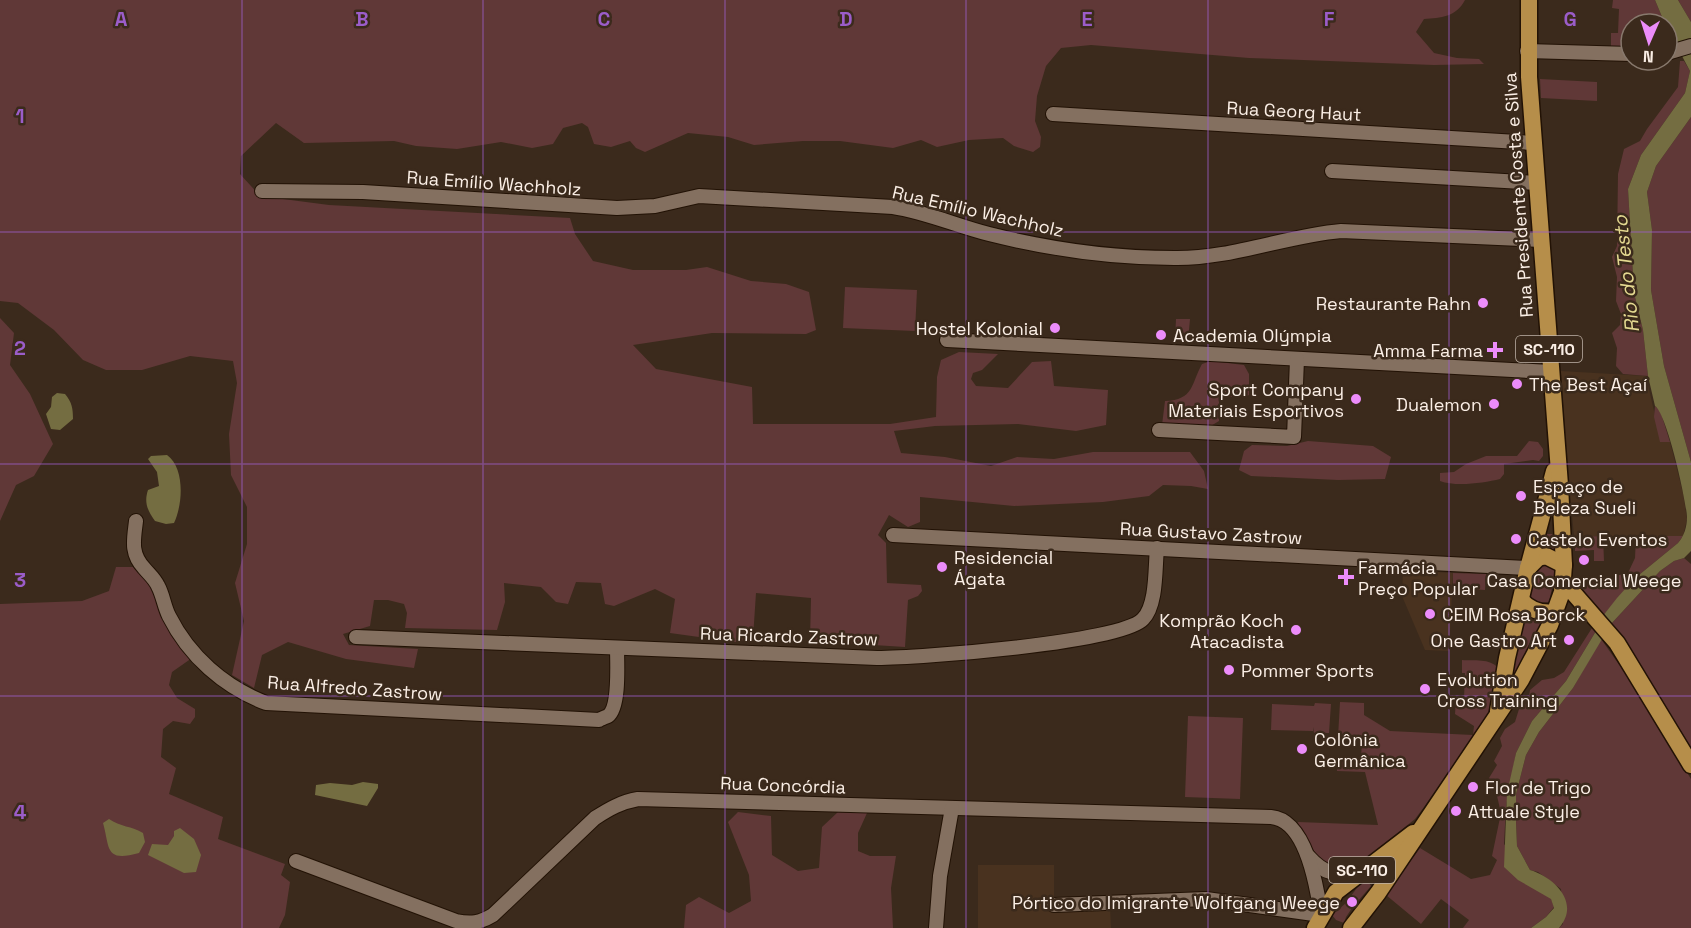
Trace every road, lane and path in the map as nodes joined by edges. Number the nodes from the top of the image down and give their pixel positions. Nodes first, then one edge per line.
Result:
1 (1529, 0) edge
2 (1527, 51) junction
3 (1619, 54) edge
4 (1053, 114) dead end
5 (1534, 143) junction
6 (1332, 171) dead end
7 (1537, 183) junction
8 (262, 190) dead end
9 (1541, 240) junction
10 (947, 340) dead end
11 (1298, 359) junction
12 (1550, 372) junction
13 (1159, 430) dead end
14 (1556, 458) junction
15 (136, 521) dead end
16 (892, 535) dead end
17 (1157, 548) junction
18 (1528, 568) junction
19 (1564, 573) junction
20 (1521, 600) junction
21 (1557, 607) junction
22 (1585, 607) junction
23 (356, 637) dead end
24 (617, 648) junction
25 (1498, 715) junction
26 (1691, 765) edge
27 (952, 808) junction
28 (1423, 825) junction
29 (1307, 854) junction
30 (296, 861) dead end
31 (1359, 873) junction
32 (1381, 888) junction
33 (1054, 905) dead end
34 (1318, 922) edge
35 (936, 928) edge
36 (1333, 928) edge
37 (1351, 928) edge

1 - 2 main road, Rua Presidente Costa e Silva / SC-110
2 - 3 street
2 - 5 main road, Rua Presidente Costa e Silva / SC-110
4 - 5 street, Rua Georg Haut
5 - 7 main road, Rua Presidente Costa e Silva / SC-110
6 - 7 street
7 - 9 main road, Rua Presidente Costa e Silva / SC-110
8 - 9 street, Rua Emílio Wachholz
9 - 12 main road, Rua Presidente Costa e Silva / SC-110
10 - 11 street
11 - 12 street
11 - 13 street
12 - 14 main road, Rua Presidente Costa e Silva / SC-110
14 - 18 main road, Rua Presidente Costa e Silva / SC-110
14 - 19 main road, Rua Presidente Costa e Silva / SC-110
15 - 24 street, Rua Alfredo Zastrow
16 - 17 street, Rua Gustavo Zastrow
17 - 18 street, Rua Gustavo Zastrow
17 - 24 street, Rua Ricardo Zastrow
18 - 19 main road
18 - 20 main road, Rua Presidente Costa e Silva / SC-110
19 - 21 main road, Rua Presidente Costa e Silva / SC-110
19 - 22 main road
20 - 21 main road
20 - 25 main road, Rua Presidente Costa e Silva / SC-110
21 - 22 main road
21 - 25 main road, Rua Presidente Costa e Silva / SC-110
22 - 26 main road
23 - 24 street, Rua Ricardo Zastrow
25 - 28 main road, Rua Presidente Costa e Silva / SC-110
27 - 29 street, Rua Concórdia
27 - 30 street, Rua Concórdia
27 - 35 street
28 - 31 main road, Rua Presidente Costa e Silva / SC-110
28 - 32 main road, Rua Presidente Costa e Silva / SC-110
29 - 31 street, Rua Concórdia
29 - 34 street, Rua Concórdia
31 - 32 main road
31 - 34 main road, Rua Presidente Costa e Silva / SC-110
32 - 37 main road, Rua Presidente Costa e Silva / SC-110
33 - 34 street
34 - 36 main road

